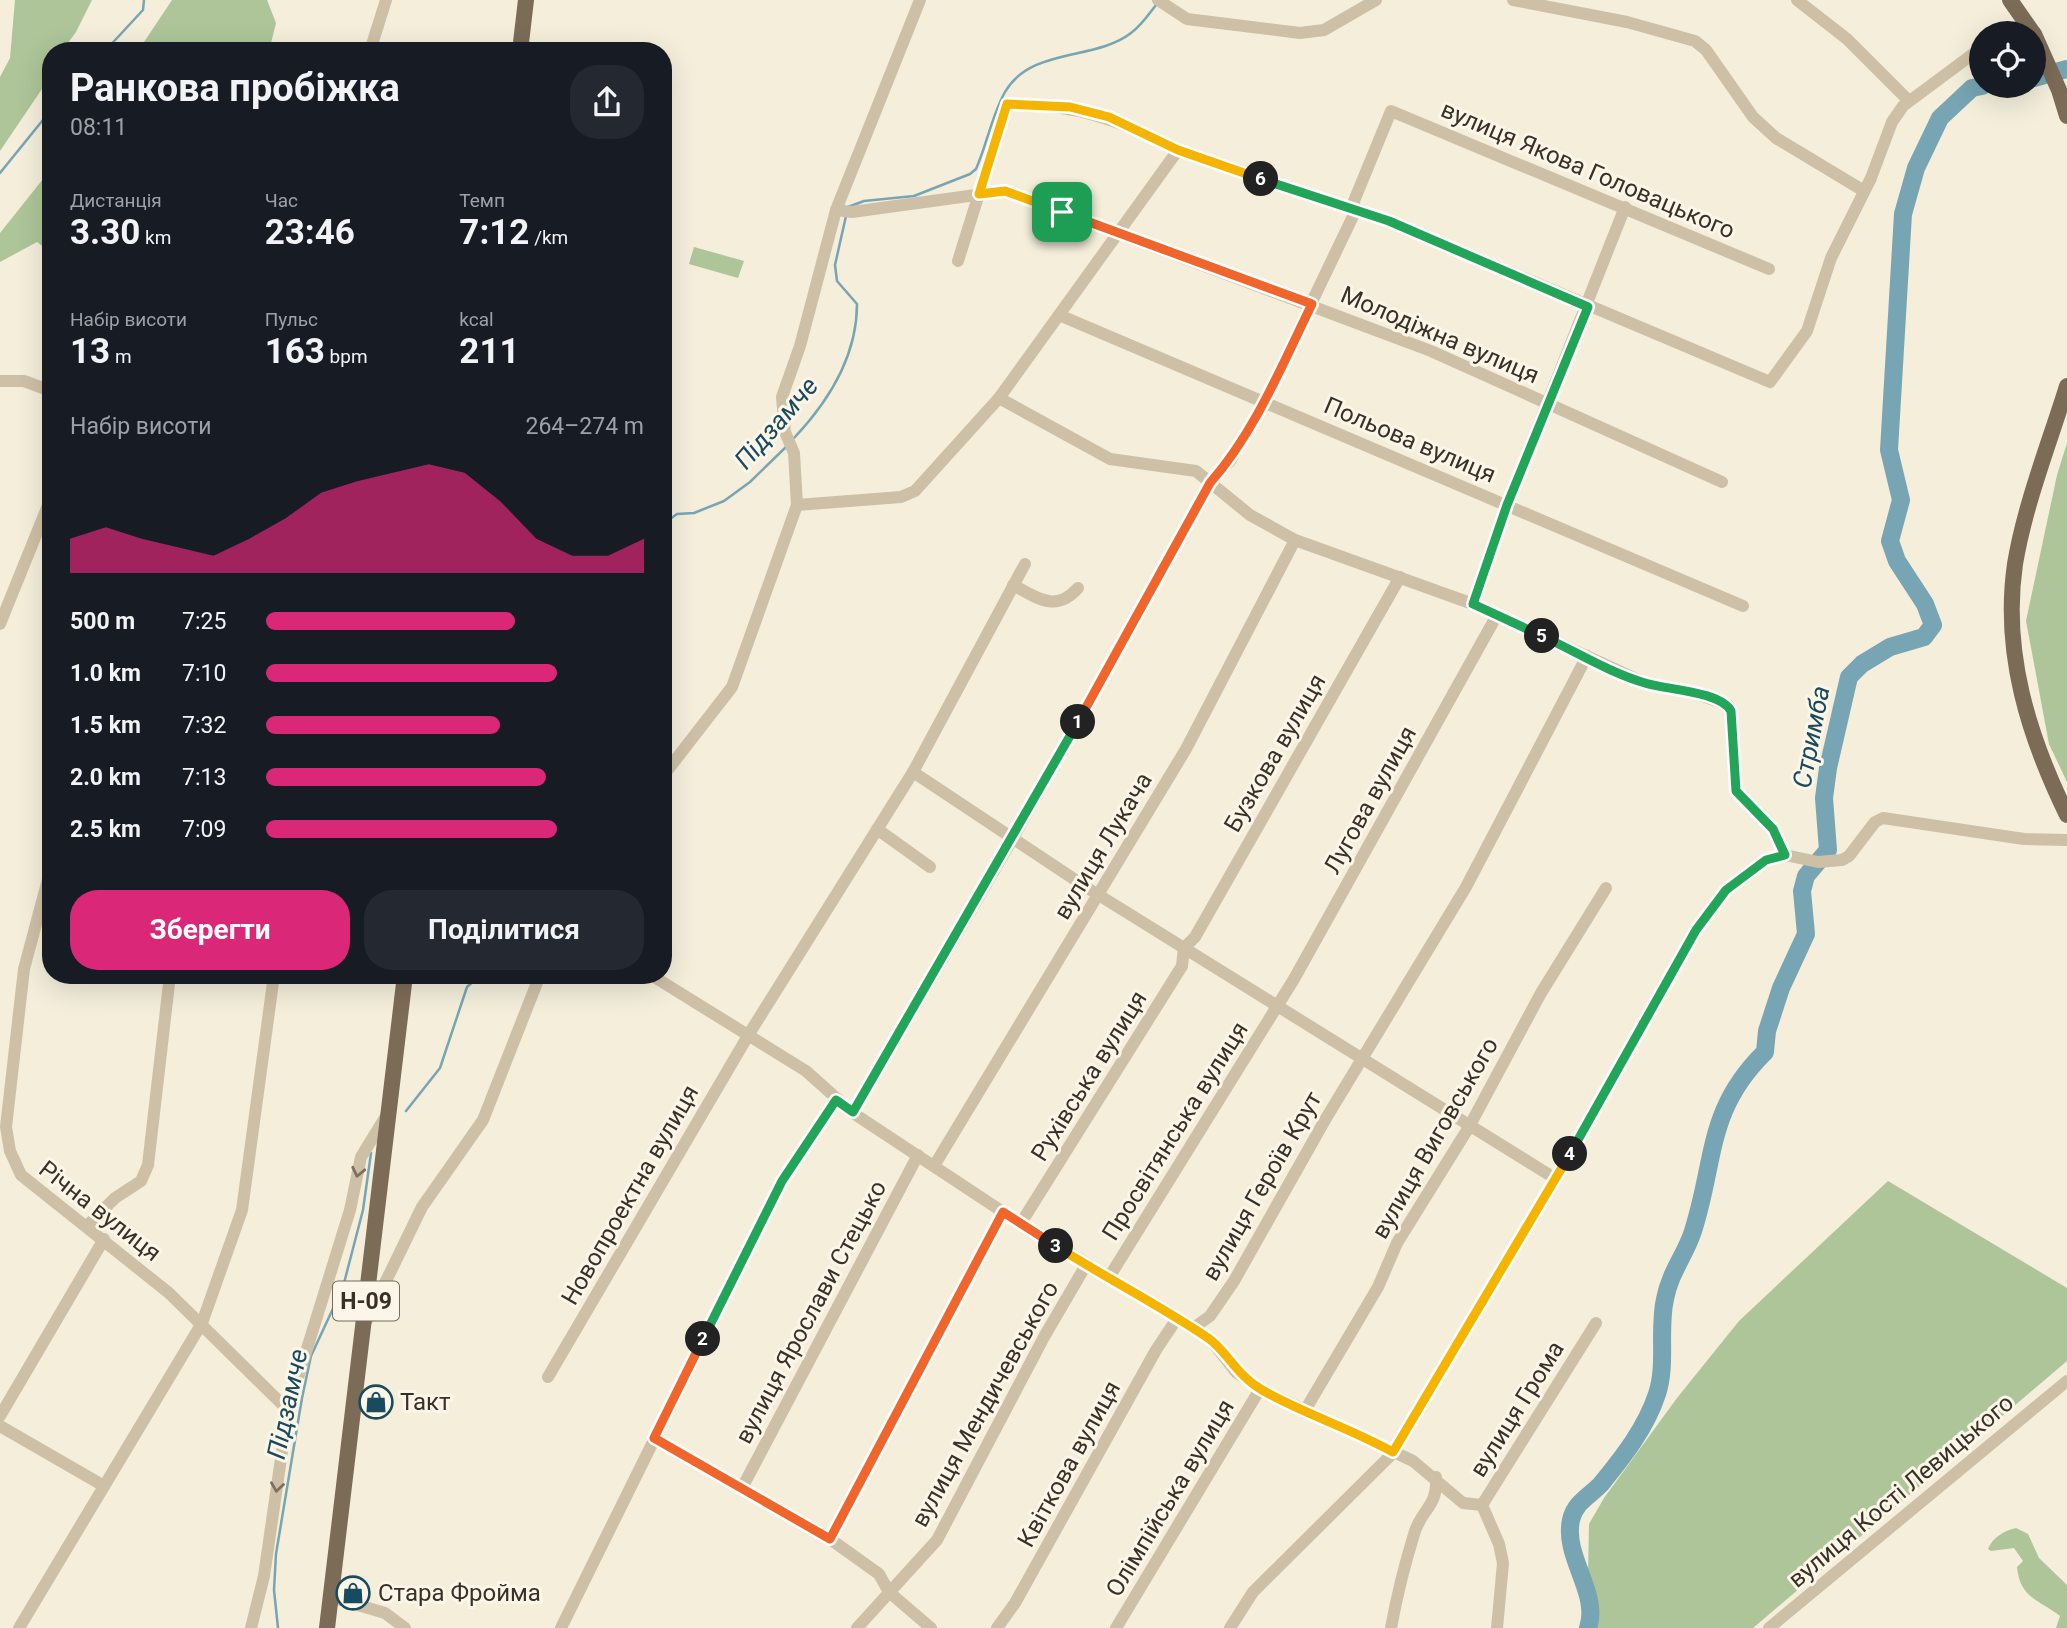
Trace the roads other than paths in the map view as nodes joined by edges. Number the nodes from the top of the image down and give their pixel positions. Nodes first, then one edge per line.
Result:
1 (386, 0) edge
2 (526, 0) edge
3 (919, 0) edge
4 (1376, 0) edge
5 (1513, 0) edge
6 (1797, 0) edge
7 (2010, 0) edge
8 (1161, 2) edge
9 (2024, 21) edge
10 (373, 42) edge
11 (521, 42) edge
12 (1969, 57) edge
13 (2046, 60) edge
14 (1909, 101) junction
15 (2067, 116) edge
16 (1178, 150) junction
17 (1864, 191) junction
18 (979, 194) junction
19 (1625, 208) junction
20 (843, 211) junction
21 (1355, 212) junction
22 (1118, 233) junction
23 (958, 261) dead end
24 (1769, 269) dead end
25 (1312, 304) junction
26 (1588, 307) junction
27 (1059, 315) junction
28 (0, 381) edge
29 (2067, 386) edge
30 (42, 388) edge
31 (999, 398) junction
32 (1265, 400) junction
33 (1549, 403) junction
34 (1722, 482) dead end
35 (1210, 483) junction
36 (797, 505) junction
37 (1507, 505) junction
38 (42, 520) edge
39 (1295, 540) junction
40 (1024, 564) dead end
41 (1399, 577) junction
42 (1013, 585) junction
43 (1078, 588) dead end
44 (1473, 604) junction
45 (1743, 606) dead end
46 (1497, 615) junction
47 (0, 624) edge
48 (1587, 656) junction
49 (672, 764) edge
50 (913, 772) junction
51 (2067, 815) edge
52 (877, 829) junction
53 (1013, 838) junction
54 (2067, 840) edge
55 (1785, 855) junction
56 (930, 867) dead end
57 (1606, 888) dead end
58 (1099, 893) junction
59 (42, 902) edge
60 (1184, 948) junction
61 (169, 984) edge
62 (273, 984) edge
63 (404, 984) edge
64 (536, 984) edge
65 (666, 984) edge
66 (1278, 1005) junction
67 (749, 1034) junction
68 (1362, 1058) junction
69 (836, 1100) junction
70 (853, 1112) junction
71 (388, 1113) junction
72 (1469, 1127) junction
73 (918, 1155) junction
74 (934, 1166) junction
75 (1556, 1179) junction
76 (1003, 1212) junction
77 (1021, 1223) junction
78 (88, 1226) junction
79 (104, 1239) junction
80 (1086, 1265) junction
81 (1108, 1279) junction
82 (1177, 1320) junction
83 (202, 1323) junction
84 (1596, 1323) dead end
85 (362, 1329) junction
86 (1192, 1329) junction
87 (548, 1377) dead end
88 (2064, 1384) edge
89 (1260, 1389) junction
90 (288, 1410) junction
91 (1304, 1412) junction
92 (0, 1416) edge
93 (0, 1426) edge
94 (654, 1438) junction
95 (1393, 1452) junction
96 (1436, 1477) junction
97 (104, 1486) junction
98 (741, 1488) junction
99 (1482, 1505) junction
100 (830, 1539) junction
101 (889, 1592) junction
102 (331, 1597) junction
103 (19, 1628) edge
104 (251, 1628) edge
105 (327, 1628) edge
106 (405, 1628) edge
107 (561, 1628) edge
108 (857, 1628) edge
109 (931, 1628) edge
110 (997, 1628) edge
111 (1116, 1628) edge
112 (1230, 1628) edge
113 (1391, 1628) edge
114 (1497, 1628) edge
115 (1769, 1628) edge

1 - 10 street
2 - 11 main road
3 - 20 street
4 - 8 street
5 - 17 street
6 - 14 street
7 - 9 main road
12 - 14 street
13 - 15 main road
14 - 17 street
16 - 18 street
16 - 21 street
16 - 22 street
17 - 26 street
18 - 20 street, Молодіжна вулиця
18 - 22 street, Молодіжна вулиця
18 - 23 street
19 - 21 street, вулиця Якова Головацького
19 - 24 street, вулиця Якова Головацького
19 - 26 street
20 - 36 street
21 - 25 street
21 - 26 street
22 - 25 street, Молодіжна вулиця
22 - 27 street
25 - 32 street
25 - 33 street, Молодіжна вулиця
26 - 33 street
27 - 31 street
27 - 32 street, Польова вулиця
28 - 30 street
29 - 51 main road
31 - 35 street
31 - 36 street
32 - 35 street
32 - 37 street, Польова вулиця
33 - 34 street, Молодіжна вулиця
33 - 37 street
35 - 39 street
35 - 53 street
36 - 49 street
37 - 44 street
37 - 45 street, Польова вулиця
38 - 47 street
39 - 41 street
39 - 58 street, вулиця Лукача
40 - 42 street, Новопроектна вулиця
41 - 44 street
41 - 60 street, Бузкова вулиця
42 - 43 street
42 - 50 street, Новопроектна вулиця
44 - 46 street
46 - 48 street
46 - 66 street, Лугова вулиця
48 - 55 street
48 - 68 street, вулиця Героїв Крут
50 - 52 street, Новопроектна вулиця
50 - 53 street
52 - 56 street
52 - 67 street, Новопроектна вулиця
53 - 58 street
53 - 70 street
54 - 55 street
55 - 75 street
57 - 72 street, вулиця Виговського
58 - 60 street
58 - 74 street, вулиця Лукача
59 - 78 street, Річна вулиця
60 - 66 street
60 - 77 street, Рухівська вулиця
61 - 78 street
62 - 83 street
63 - 71 main road, Н-09
64 - 85 street
65 - 67 street, вулиця Грома
66 - 68 street
66 - 81 street, Просвітянська вулиця
67 - 69 street, вулиця Грома
67 - 87 street, Новопроектна вулиця
68 - 72 street
68 - 86 street, вулиця Героїв Крут
69 - 70 street, вулиця Грома
69 - 94 street
70 - 73 street, вулиця Грома
71 - 85 main road, Н-09
71 -> 90 street
72 - 75 street
72 - 91 street, вулиця Виговського
73 - 74 street, вулиця Грома
73 - 98 street, вулиця Ярослави Стецько
74 - 76 street, вулиця Грома
75 - 95 street
76 - 77 street, вулиця Грома
76 - 100 street
77 - 80 street, вулиця Грома
78 - 79 street, Річна вулиця
79 - 83 street, Річна вулиця
79 - 92 street
80 - 81 street, вулиця Грома
80 - 101 street, вулиця Мендичевського
81 - 82 street, вулиця Грома
82 - 86 street, вулиця Грома
82 - 110 street, Квіткова вулиця
83 - 90 street, Річна вулиця
83 - 97 street
84 - 99 street, вулиця Грома
85 - 102 main road, Н-09
86 - 89 street, вулиця Грома
88 - 115 street, вулиця Кості Левицького
89 - 91 street, вулиця Грома
89 - 111 street, Олімпійська вулиця
90 -> 104 street
91 - 95 street, вулиця Грома
93 - 97 street
94 - 98 street
94 - 107 street
95 - 96 street, вулиця Грома
95 - 112 street
96 - 99 street, вулиця Грома
96 - 113 street
97 - 103 street
98 - 100 street
99 - 114 street
100 - 101 street
101 - 108 street, вулиця Мендичевського
101 - 109 street
102 - 105 main road, Н-09
102 - 106 street

